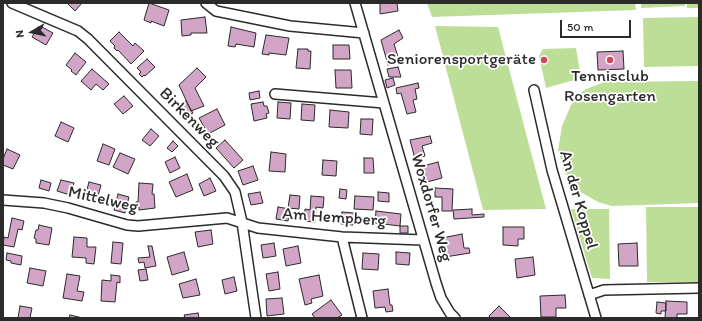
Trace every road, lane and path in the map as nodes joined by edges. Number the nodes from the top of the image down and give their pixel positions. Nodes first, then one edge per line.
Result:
1 (12, 3) edge
2 (206, 3) edge
3 (355, 3) edge
4 (364, 33) junction
5 (534, 90) dead end
6 (275, 94) dead end
7 (384, 103) junction
8 (3, 200) edge
9 (242, 222) junction
10 (342, 236) junction
11 (423, 240) junction
12 (699, 288) edge
13 (589, 295) junction
14 (256, 318) edge
15 (362, 318) edge
16 (455, 318) edge
17 (596, 318) edge

1 - 9 street, Birkenweg
2 - 4 street
3 - 4 street, Woxdorfer Weg
4 - 7 street, Woxdorfer Weg
5 - 13 street, An der Koppel
6 - 7 street
7 - 11 street, Woxdorfer Weg
8 - 9 street, Mittelweg
9 - 10 street, Am Hempberg
9 - 14 street, Birkenweg
10 - 11 street, Am Hempberg
10 - 15 street
11 - 16 street, Woxdorfer Weg
12 - 13 street
13 - 17 street, An der Koppel

